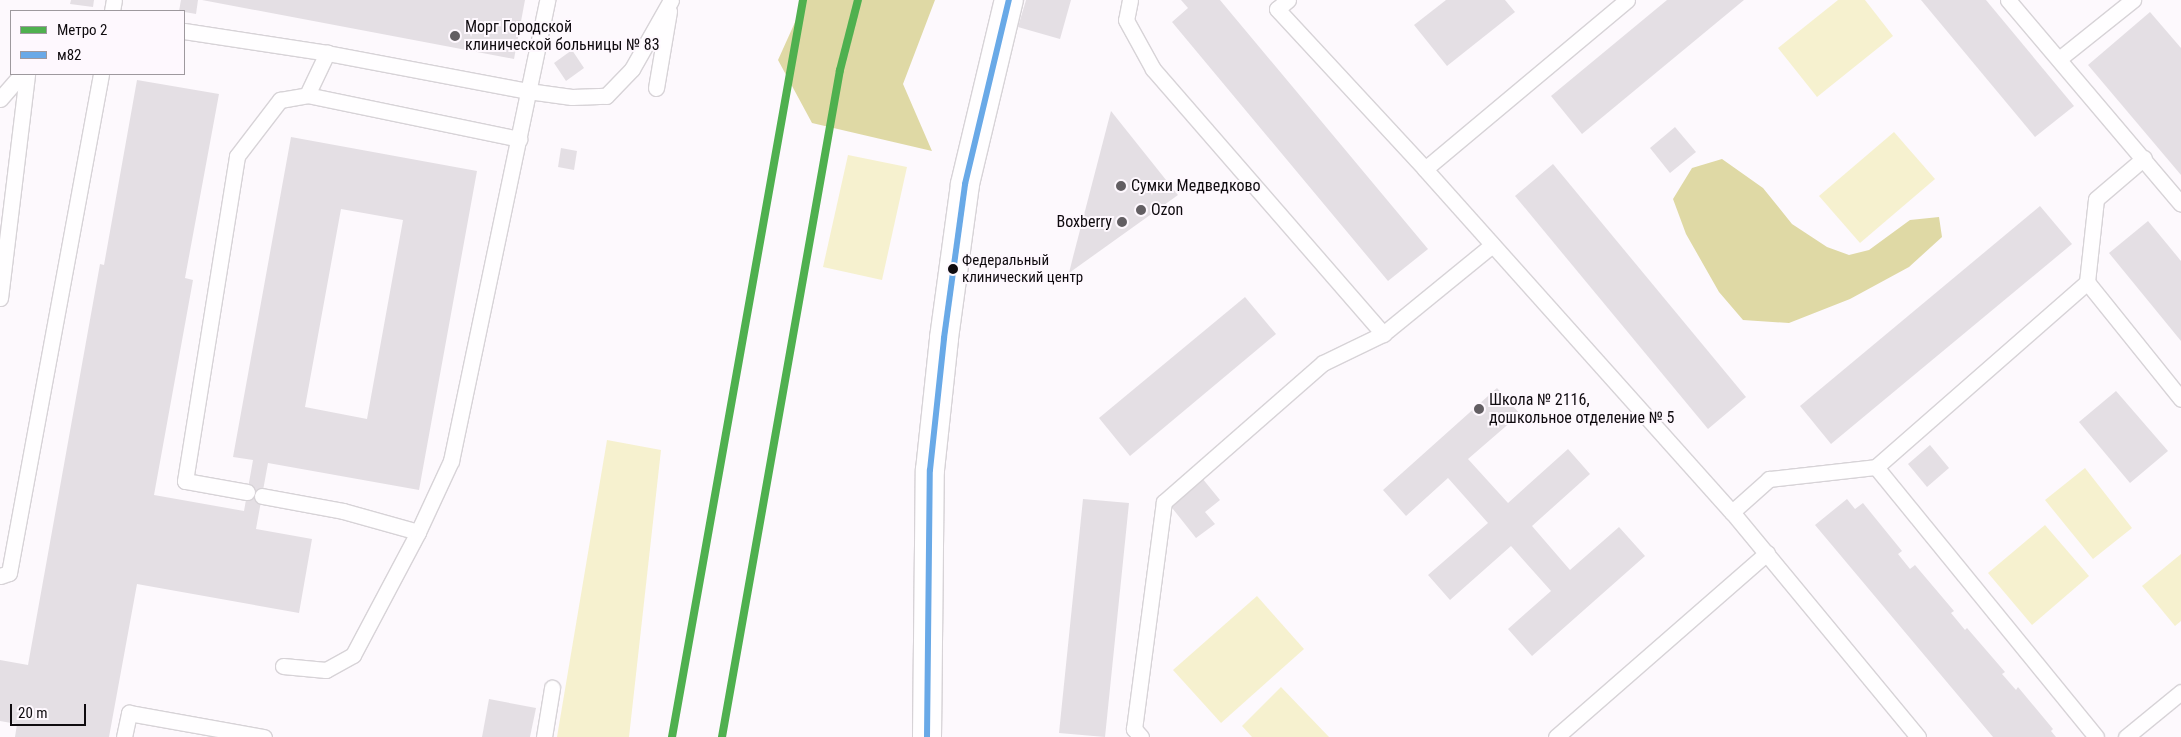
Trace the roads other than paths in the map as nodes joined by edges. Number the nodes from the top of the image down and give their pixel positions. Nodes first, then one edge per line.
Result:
1 (547, 0) edge
2 (671, 0) edge
3 (1009, 0) edge
4 (1130, 0) edge
5 (1288, 0) edge
6 (1627, 0) edge
7 (2008, 0) edge
8 (2133, 0) edge
9 (185, 31) edge
10 (327, 53) junction
11 (2059, 59) junction
12 (21, 75) edge
13 (27, 75) edge
14 (101, 75) edge
15 (656, 88) dead end
16 (528, 91) junction
17 (307, 95) junction
18 (0, 99) edge
19 (518, 139) junction
20 (2144, 158) junction
21 (1425, 169) junction
22 (2181, 204) edge
23 (1492, 245) junction
24 (2087, 282) junction
25 (0, 298) edge
26 (1383, 334) junction
27 (2181, 399) edge
28 (1876, 467) junction
29 (247, 492) dead end
30 (262, 496) dead end
31 (1732, 512) junction
32 (418, 532) junction
33 (1767, 553) junction
34 (0, 576) edge
35 (283, 666) dead end
36 (552, 688) dead end
37 (2181, 692) edge
38 (124, 737) edge
39 (264, 737) edge
40 (544, 737) edge
41 (927, 737) edge
42 (1141, 737) edge
43 (1556, 737) edge
44 (1918, 737) edge
45 (2096, 737) edge
46 (2126, 737) edge

1 - 16 lane
2 - 15 lane
2 - 16 lane
3 - 41 street
4 - 26 lane
5 - 21 lane
6 - 21 lane
7 - 11 lane
8 - 11 lane
9 - 10 lane
10 - 16 lane
10 - 17 lane
11 - 20 lane
12 - 18 lane
13 - 25 lane
14 - 34 lane
16 - 19 lane
17 - 19 lane
17 - 29 lane
19 - 32 lane
20 - 22 lane
20 - 24 lane
21 - 23 lane
23 - 26 lane
23 - 31 lane
24 - 27 lane
24 - 28 lane
26 - 42 lane
28 - 31 lane
28 - 45 lane
30 - 32 lane
31 - 33 lane
32 - 35 lane
33 - 43 lane
33 - 44 lane
36 - 40 lane
37 - 46 lane
38 - 39 lane

